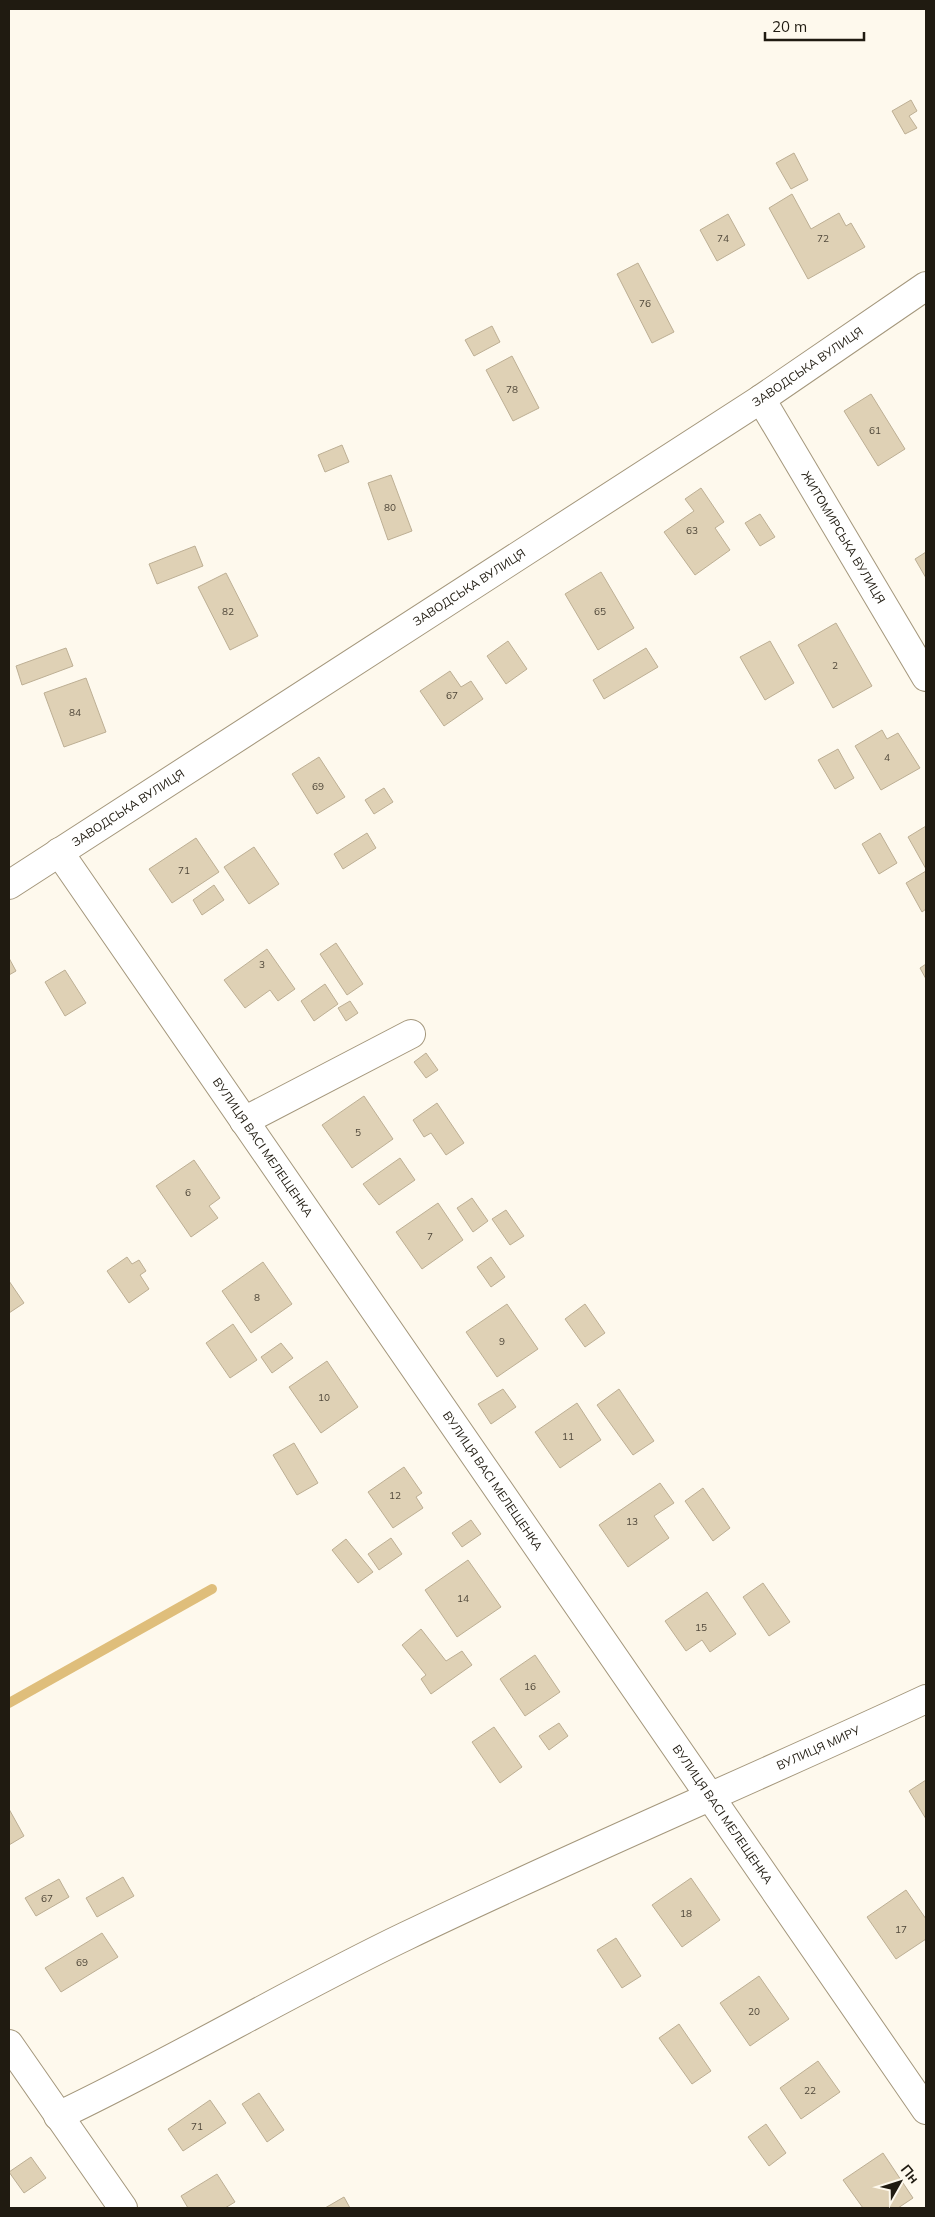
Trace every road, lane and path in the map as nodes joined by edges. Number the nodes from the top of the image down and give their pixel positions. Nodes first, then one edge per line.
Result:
1 (926, 286) edge
2 (761, 399) junction
3 (926, 677) edge
4 (58, 852) junction
5 (9, 885) edge
6 (411, 1034) dead end
7 (244, 1121) junction
8 (926, 1699) edge
9 (709, 1796) junction
10 (9, 2044) edge
11 (926, 2110) edge
12 (58, 2116) junction
13 (123, 2208) edge

1 - 2 street, ЗАВОДСЬКА ВУЛИЦЯ
2 - 3 street, ЖИТОМИРСЬКА ВУЛИЦЯ
2 - 4 street, ЗАВОДСЬКА ВУЛИЦЯ
4 - 5 street, ЗАВОДСЬКА ВУЛИЦЯ
4 - 7 street, ВУЛИЦЯ ВАСІ МЕЛЕЩЕНКА
6 - 7 street
7 - 9 street, ВУЛИЦЯ ВАСІ МЕЛЕЩЕНКА
8 - 9 street, ВУЛИЦЯ МИРУ
9 - 11 street, ВУЛИЦЯ ВАСІ МЕЛЕЩЕНКА
9 - 12 street, ВУЛИЦЯ МИРУ
10 - 12 street
12 - 13 street

